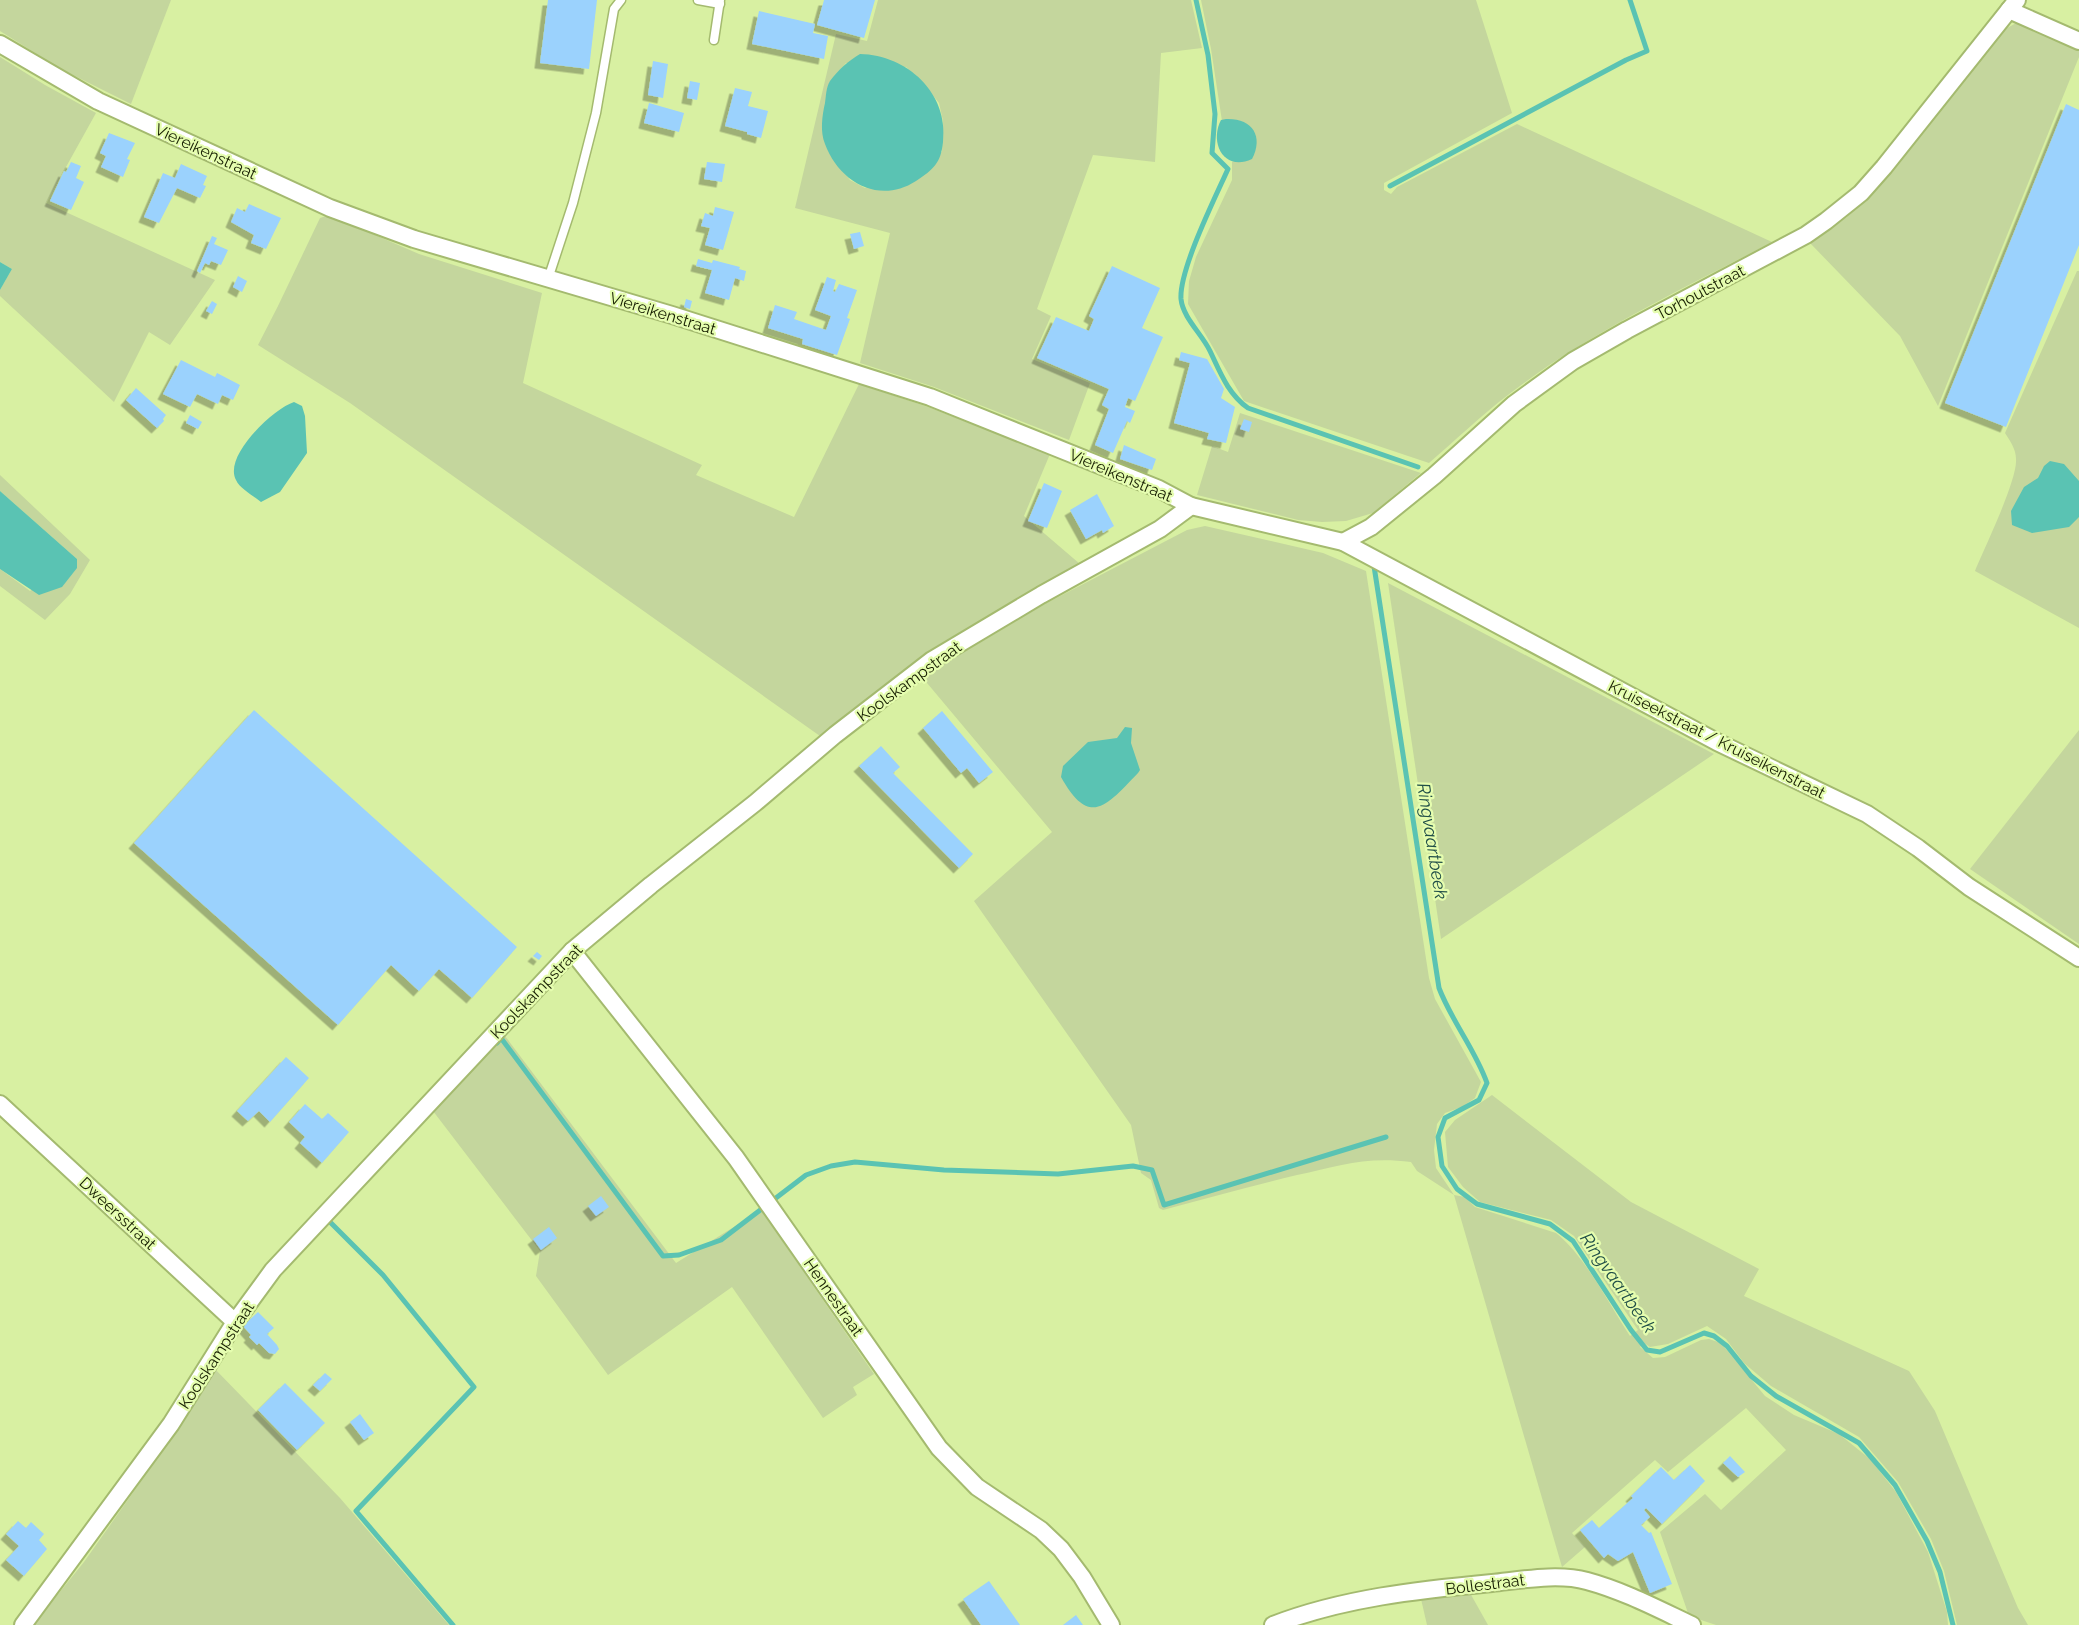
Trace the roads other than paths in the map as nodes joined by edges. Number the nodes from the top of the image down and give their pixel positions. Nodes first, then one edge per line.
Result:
1 (621, 0) edge
2 (698, 0) edge
3 (720, 2) edge
4 (2013, 5) edge
5 (714, 40) dead end
6 (2079, 40) edge
7 (0, 44) edge
8 (548, 279) junction
9 (1191, 506) junction
10 (1342, 542) junction
11 (572, 951) junction
12 (2079, 957) edge
13 (0, 1104) edge
14 (236, 1323) junction
15 (23, 1625) edge
16 (1111, 1625) edge
17 (1273, 1625) edge
18 (1692, 1625) edge

1 - 8 lane
2 - 3 lane
3 - 5 lane
4 - 6 street
4 - 10 street, Torhoutstraat
7 - 8 street, Viereikenstraat
8 - 9 street, Viereikenstraat
9 - 10 street, Viereikenstraat
9 - 11 street, Koolskampstraat
10 - 12 street, Kruiseekstraat / Kruiseikenstraat
11 - 14 street, Koolskampstraat
11 - 16 street, Hennestraat
13 - 14 street, Dweersstraat
14 - 15 street, Koolskampstraat
17 - 18 street, Bollestraat

